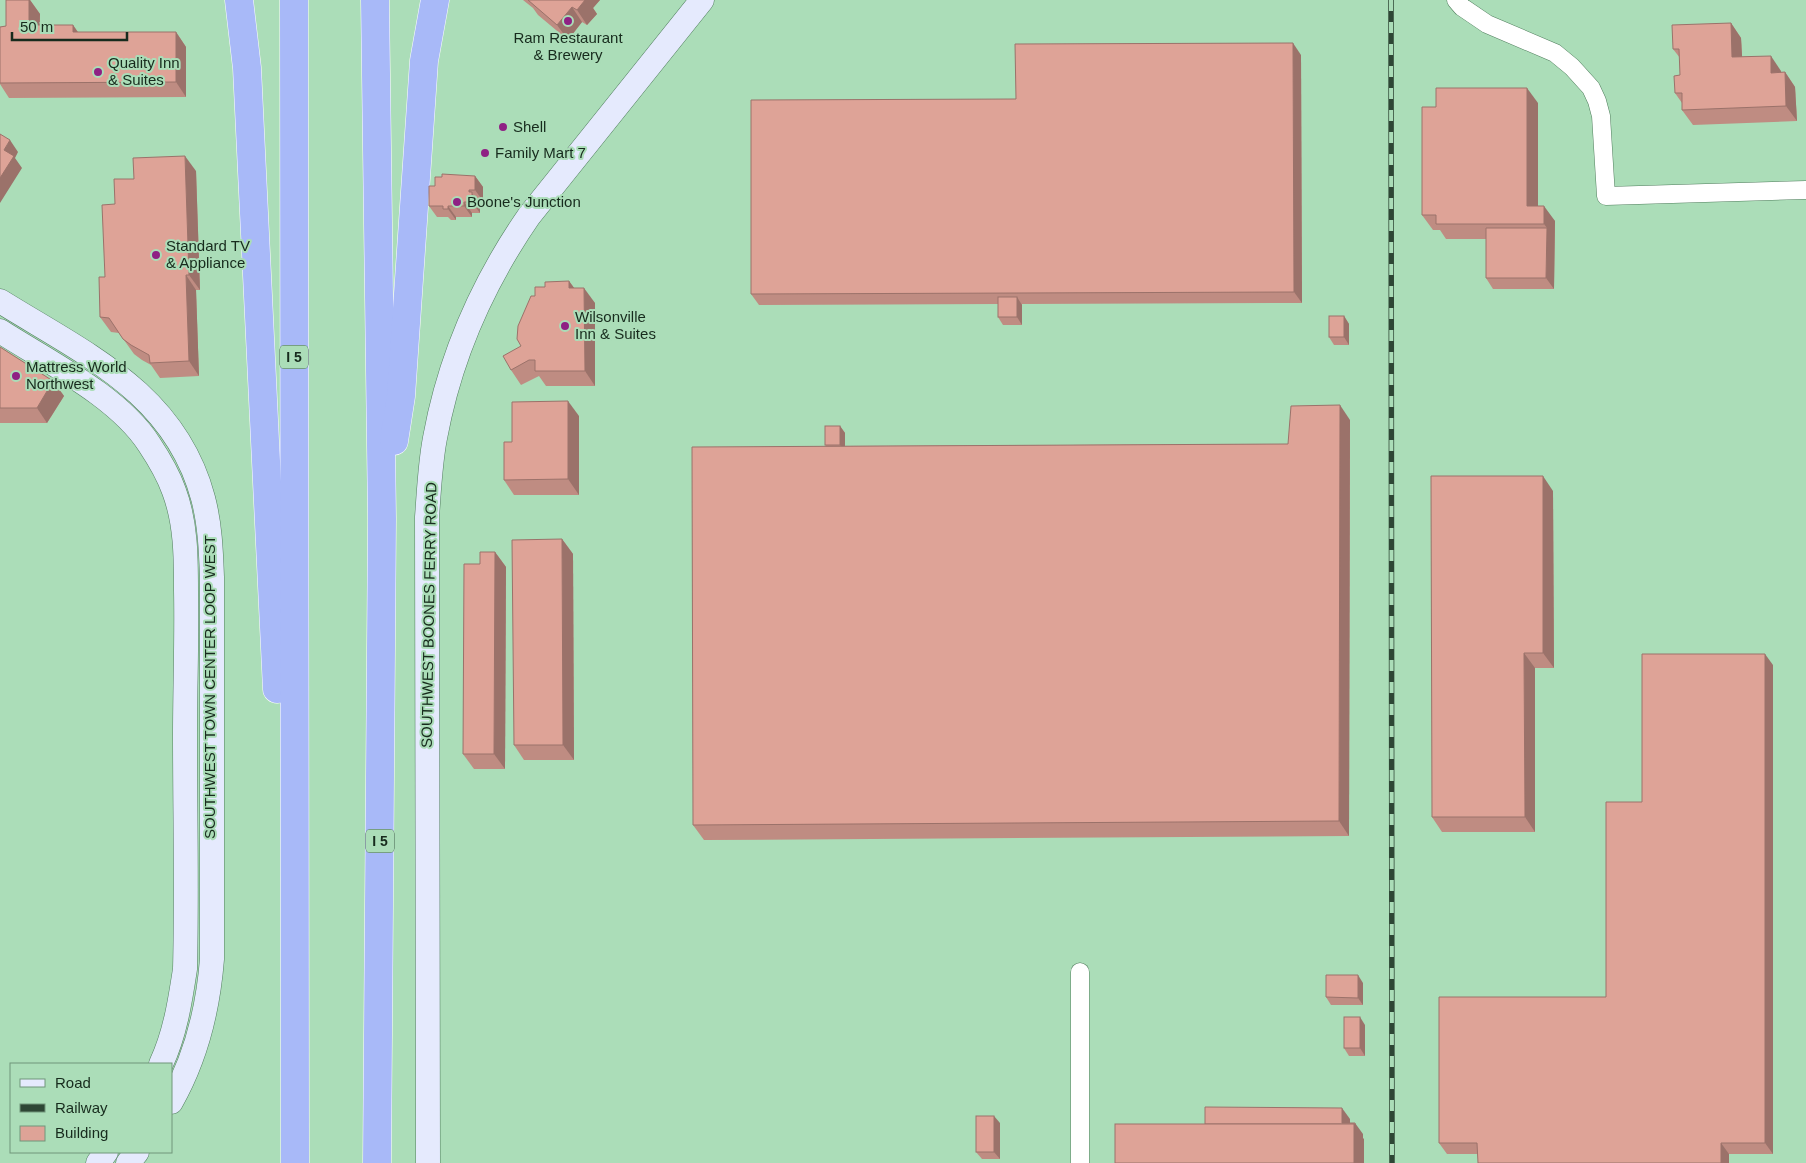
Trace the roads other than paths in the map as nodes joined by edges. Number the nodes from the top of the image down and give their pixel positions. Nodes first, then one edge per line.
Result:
1 (239, 0) edge
2 (294, 0) edge
3 (375, 0) edge
4 (435, 0) edge
5 (702, 0) edge
6 (1456, 0) edge
7 (1806, 190) edge
8 (0, 301) edge
9 (0, 332) edge
10 (382, 519) junction
11 (294, 715) junction
12 (1080, 972) dead end
13 (160, 1063) edge
14 (172, 1100) edge
15 (136, 1153) edge
16 (128, 1163) edge
17 (295, 1163) edge
18 (377, 1163) edge
19 (428, 1163) edge
20 (1080, 1163) edge

1 - 11 highway, I 5
2 - 11 highway, I 5
3 - 10 highway, I 5
4 - 10 highway, I 5
5 - 19 main road, SOUTHWEST BOONES FERRY ROAD
6 - 7 street
8 - 14 main road, SOUTHWEST TOWN CENTER LOOP WEST
9 - 13 main road, SOUTHWEST TOWN CENTER LOOP WEST
10 - 18 highway, I 5
11 - 17 highway, I 5
12 - 20 street
15 - 16 main road

